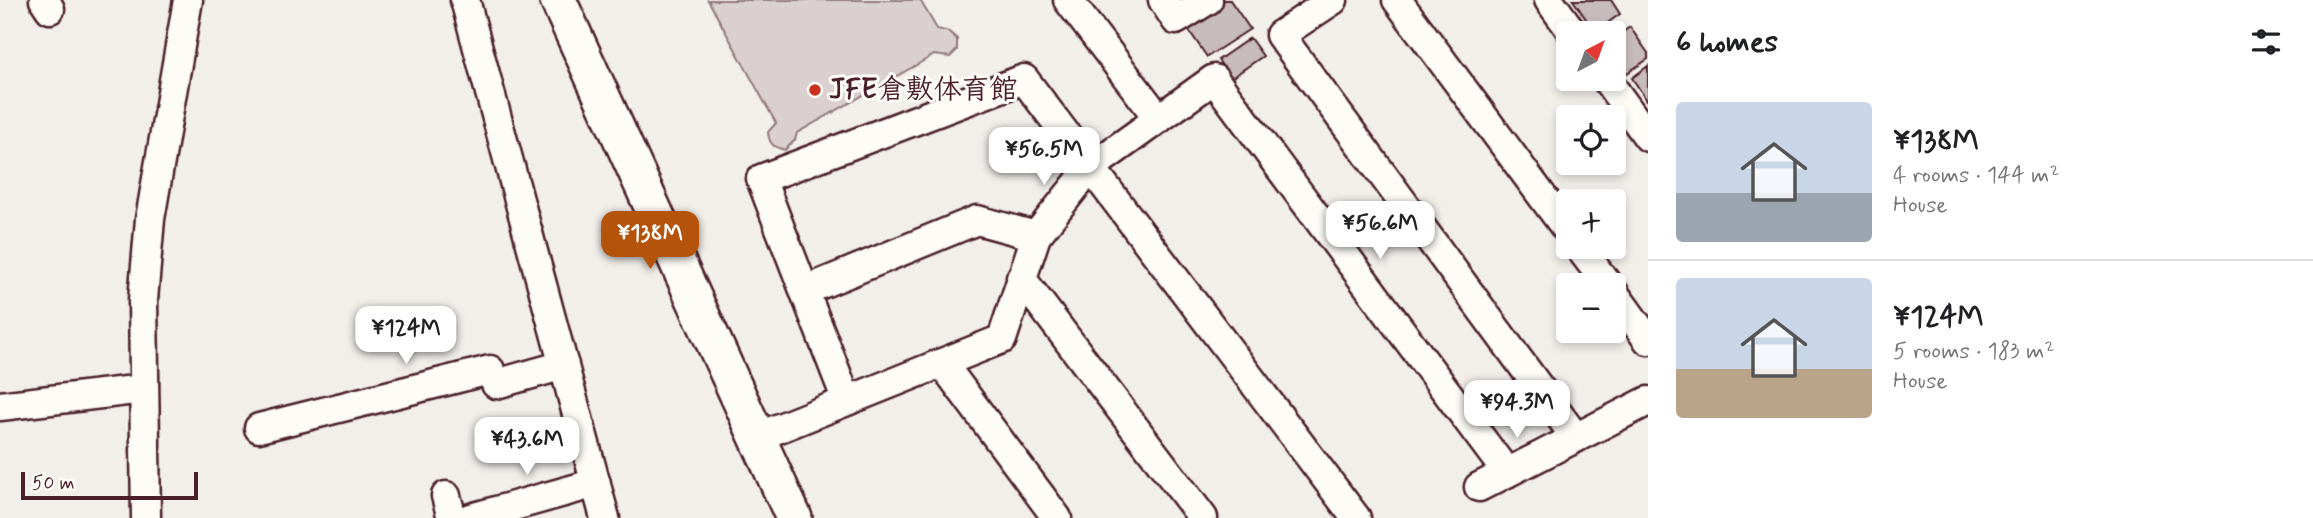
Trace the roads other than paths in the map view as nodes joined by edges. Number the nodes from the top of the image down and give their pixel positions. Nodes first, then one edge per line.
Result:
1 (188, 0) edge
2 (465, 0) edge
3 (558, 0) edge
4 (1069, 0) edge
5 (1163, 0) edge
6 (1208, 0) edge
7 (1333, 0) edge
8 (1398, 0) edge
9 (1549, 0) edge
10 (1564, 21) edge
11 (1615, 91) edge
12 (1158, 119) junction
13 (1648, 137) edge
14 (1090, 168) junction
15 (1556, 216) edge
16 (1036, 236) junction
17 (1588, 259) edge
18 (1599, 273) edge
19 (1021, 278) junction
20 (804, 291) junction
21 (1626, 310) edge
22 (1648, 340) edge
23 (942, 363) junction
24 (564, 365) junction
25 (143, 389) junction
26 (847, 401) junction
27 (1648, 401) edge
28 (0, 406) edge
29 (259, 428) dead end
30 (757, 437) junction
31 (1576, 438) junction
32 (1507, 473) junction
33 (596, 483) junction
34 (1479, 487) dead end
35 (146, 518) edge
36 (471, 518) edge
37 (605, 518) edge
38 (794, 518) edge
39 (1057, 518) edge
40 (1203, 518) edge
41 (1356, 518) edge

1 - 25 street
2 - 24 street
3 - 30 street
4 - 12 street
5 - 6 street
7 - 31 street
8 - 15 street
9 - 10 street
11 - 13 street
12 - 14 street
12 - 32 street
14 - 16 street
14 - 20 street
14 - 41 street
16 - 19 street
16 - 20 street
17 - 18 street
19 - 23 street
19 - 40 street
20 - 26 street
21 - 22 street
23 - 26 street
23 - 39 street
24 - 29 street
24 - 33 street
25 - 28 street
25 - 35 street
26 - 30 street
27 - 31 street
30 - 38 street
31 - 32 street
32 - 34 street
33 - 36 street
33 - 37 street

